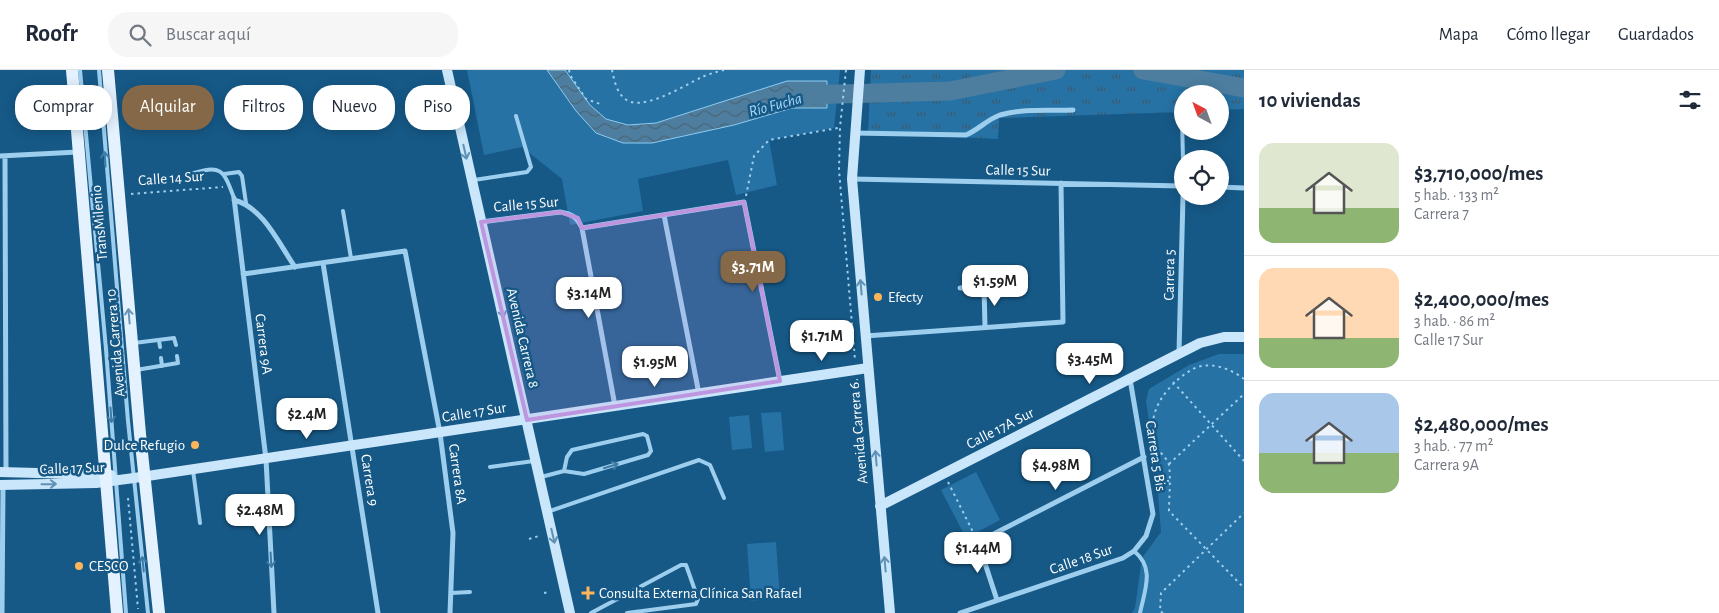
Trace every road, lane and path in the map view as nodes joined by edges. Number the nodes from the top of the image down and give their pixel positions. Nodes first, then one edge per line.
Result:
1 (72, 70) edge
2 (80, 70) edge
3 (98, 70) edge
4 (108, 70) edge
5 (447, 70) edge
6 (569, 70) edge
7 (612, 70) edge
8 (724, 70) edge
9 (846, 70) edge
10 (859, 75) edge
11 (842, 104) dead end
12 (603, 105) dead end
13 (1073, 110) dead end
14 (516, 116) dead end
15 (838, 128) dead end
16 (854, 133) junction
17 (78, 152) junction
18 (3, 156) edge
19 (190, 174) dead end
20 (224, 174) junction
21 (852, 179) junction
22 (472, 181) junction
23 (1061, 183) junction
24 (1174, 186) edge
25 (1229, 187) edge
26 (224, 188) dead end
27 (1244, 188) edge
28 (118, 194) junction
29 (234, 199) junction
30 (744, 202) junction
31 (246, 203) junction
32 (1183, 205) edge
33 (343, 211) dead end
34 (664, 215) junction
35 (481, 222) junction
36 (582, 228) junction
37 (351, 258) junction
38 (324, 262) junction
39 (3, 264) edge
40 (294, 267) junction
41 (243, 274) junction
42 (1006, 286) dead end
43 (984, 287) junction
44 (960, 288) dead end
45 (985, 327) junction
46 (865, 336) junction
47 (1244, 337) edge
48 (159, 340) junction
49 (132, 344) junction
50 (176, 345) dead end
51 (160, 347) dead end
52 (1179, 354) junction
53 (177, 356) dead end
54 (161, 358) dead end
55 (162, 366) junction
56 (868, 368) junction
57 (134, 370) junction
58 (3, 371) edge
59 (1130, 378) junction
60 (1244, 379) edge
61 (780, 381) junction
62 (1173, 382) junction
63 (699, 394) junction
64 (1244, 394) edge
65 (615, 406) junction
66 (527, 420) junction
67 (1211, 425) junction
68 (440, 433) junction
69 (352, 446) junction
70 (1144, 458) junction
71 (266, 459) junction
72 (536, 461) junction
73 (1244, 461) edge
74 (1169, 464) junction
75 (490, 467) dead end
76 (193, 470) junction
77 (564, 471) junction
78 (3, 472) edge
79 (944, 474) junction
80 (137, 477) junction
81 (111, 478) junction
82 (540, 478) junction
83 (1147, 481) junction
84 (1169, 481) junction
85 (2, 485) edge
86 (128, 498) dead end
87 (724, 498) dead end
88 (880, 506) junction
89 (547, 512) junction
90 (1244, 513) edge
91 (200, 523) dead end
92 (539, 536) dead end
93 (1146, 536) joint
94 (528, 538) dead end
95 (978, 542) junction
96 (1206, 549) junction
97 (1134, 550) junction
98 (1244, 588) edge
99 (470, 592) dead end
100 (550, 592) dead end
101 (451, 593) junction
102 (544, 593) dead end
103 (997, 600) junction
104 (138, 609) dead end
105 (1161, 612) edge
106 (2, 613) edge
107 (116, 613) edge
108 (126, 613) edge
109 (148, 613) edge
110 (159, 613) edge
111 (274, 613) edge
112 (378, 613) edge
113 (450, 613) edge
114 (570, 613) edge
115 (591, 613) edge
116 (627, 613) edge
117 (890, 613) edge
118 (960, 613) edge
119 (1140, 613) edge

1 - 17 main road, Avenida Carrera 10
2 -> 81 lane, TransMilenio
80 -> 3 lane, TransMilenio
4 - 28 main road, Avenida Carrera 10
5 -> 22 street, Avenida Carrera 8
6 - 12 path
7 - 8 path
9 - 11 path
10 - 16 street, Avenida Carrera 6
13 - 16 street
14 - 22 lane
15 - 30 path
16 - 21 street, Avenida Carrera 6
17 - 18 street
17 - 81 main road, Avenida Carrera 10
18 - 39 street
19 - 20 lane
20 - 29 lane
20 - 31 lane
21 - 23 street, Calle 15 Sur
46 -> 21 street, Avenida Carrera 6
22 - 35 street, Avenida Carrera 8
23 - 24 street, Calle 15 Sur
23 - 45 street
25 - 27 street
26 - 28 path, Calle 14 Sur
49 -> 28 main road, Avenida Carrera 10
29 - 31 street
29 - 41 street, Carrera 9A
30 - 34 street
30 - 61 street
31 - 40 street
32 - 52 street, Carrera 5
33 - 37 lane
34 - 36 street
34 - 63 street
35 - 36 street, Calle 15 Sur
35 -> 66 street, Avenida Carrera 8
36 - 65 street
37 - 38 street
37 - 68 street, Carrera 8A
38 - 40 street
38 - 69 street, Carrera 9
39 - 58 street
40 - 41 street
41 - 71 street, Carrera 9A
42 - 43 street
43 - 44 street
43 - 45 street
45 - 46 street
46 - 56 street, Avenida Carrera 6
47 - 52 street, Calle 17A Sur
48 - 49 lane
48 - 50 lane
48 - 51 lane
49 - 57 main road, Avenida Carrera 10
52 - 59 street, Calle 17A Sur
53 - 55 lane
54 - 55 lane
55 - 57 lane
56 - 61 street, Calle 17 Sur
88 -> 56 street, Avenida Carrera 6
57 - 80 main road, Avenida Carrera 10
58 - 78 street
59 - 70 street, Carrera 5 Bis
59 - 79 street, Calle 17A Sur
60 - 62 path
61 - 63 street, Calle 17 Sur
62 - 67 path
62 - 74 path
63 - 65 street, Calle 17 Sur
64 - 67 path
65 - 66 street, Calle 17 Sur
66 - 68 street, Calle 17 Sur
66 - 72 street, Avenida Carrera 8
67 - 73 path
67 - 74 path
68 - 69 street, Calle 17 Sur
68 - 101 street, Carrera 8A
69 - 71 street, Calle 17 Sur
69 - 112 street, Carrera 9
70 - 83 street, Carrera 5 Bis
70 - 95 street
71 - 76 street, Calle 17 Sur
71 -> 111 street, Carrera 9A
72 - 75 lane
72 - 82 street, Avenida Carrera 8
74 - 84 path
76 - 80 street, Calle 17 Sur
76 - 91 lane
77 -> 77 lane
77 - 82 lane
78 - 81 street, Calle 17 Sur
79 - 88 street, Calle 17A Sur
79 - 95 path
80 - 81 street, Calle 17 Sur
109 -> 80 lane, TransMilenio
80 - 110 main road, Avenida Carrera 10
85 -> 81 street, Calle 17 Sur
81 - 107 main road, Avenida Carrera 10
81 - 108 lane, TransMilenio
82 - 89 street, Avenida Carrera 8
83 - 84 path
83 - 93 street, Carrera 5 Bis
84 - 96 path
85 - 106 street
86 - 104 path
87 - 89 lane
117 -> 88 street, Avenida Carrera 6
89 -> 114 street, Avenida Carrera 8
90 - 96 path
92 - 94 path
93 - 97 street, Calle 18 Sur
95 - 103 street
96 - 98 path
96 - 105 path
97 - 103 street, Calle 18 Sur
97 - 119 lane
99 - 101 lane
100 - 102 path
101 - 113 street, Carrera 8A
103 - 118 street, Calle 18 Sur
115 - 116 lane

